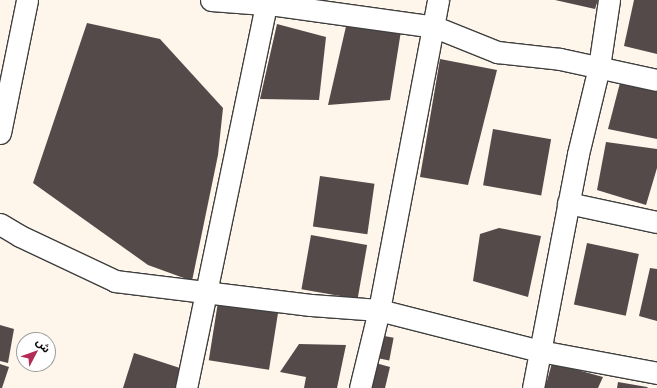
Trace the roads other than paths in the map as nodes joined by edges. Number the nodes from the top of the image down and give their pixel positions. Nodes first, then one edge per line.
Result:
1 (27, 0) edge
2 (211, 0) edge
3 (438, 0) edge
4 (609, 0) edge
5 (266, 2) edge
6 (435, 27) junction
7 (599, 67) junction
8 (657, 80) edge
9 (0, 133) edge
10 (568, 203) junction
11 (657, 222) edge
12 (0, 224) edge
13 (208, 291) junction
14 (379, 310) junction
15 (540, 351) junction
16 (657, 374) edge
17 (186, 388) edge
18 (360, 388) edge
19 (533, 388) edge

1 - 9 street
2 - 5 street
3 - 6 street
4 - 7 street
5 - 6 street
5 - 13 street
6 - 7 street
6 - 14 street
7 - 8 street
7 - 10 street
10 - 11 street
10 - 15 street
12 - 13 street
13 - 14 street
13 - 17 street
14 - 15 street
14 - 18 street
15 - 16 street
15 - 19 street

